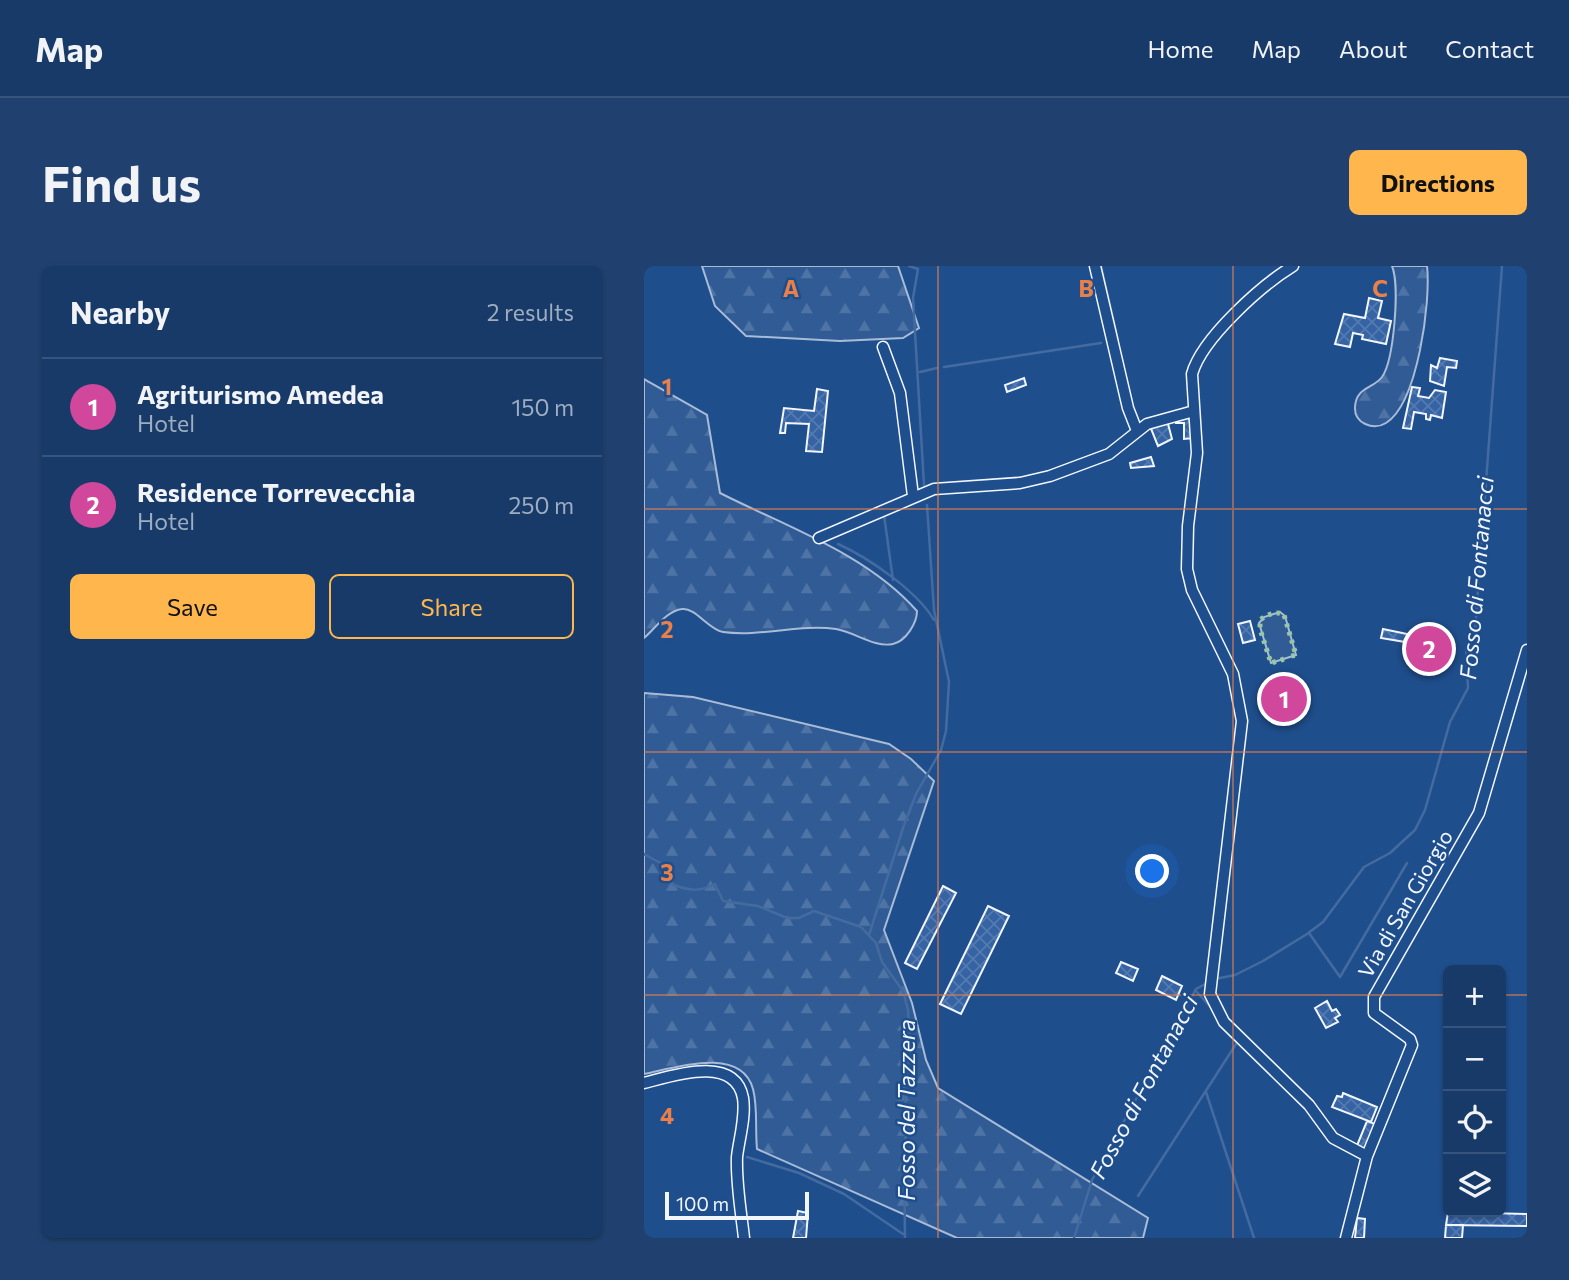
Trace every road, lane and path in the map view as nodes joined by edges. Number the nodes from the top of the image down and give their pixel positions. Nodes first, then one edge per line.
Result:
1 (1095, 266) edge
2 (1293, 266) edge
3 (883, 347) dead end
4 (1194, 411) junction
5 (1137, 431) junction
6 (913, 496) junction
7 (819, 538) dead end
8 (1527, 650) edge
9 (644, 1083) edge
10 (1367, 1156) junction
11 (744, 1238) edge
12 (1346, 1238) edge

1 - 5 street
2 - 4 street
3 - 6 street
4 - 5 street
4 - 10 street
5 - 6 street
6 - 7 street
8 - 10 street, Via di San Giorgio
9 - 11 street
10 - 12 street, Via di San Giorgio

